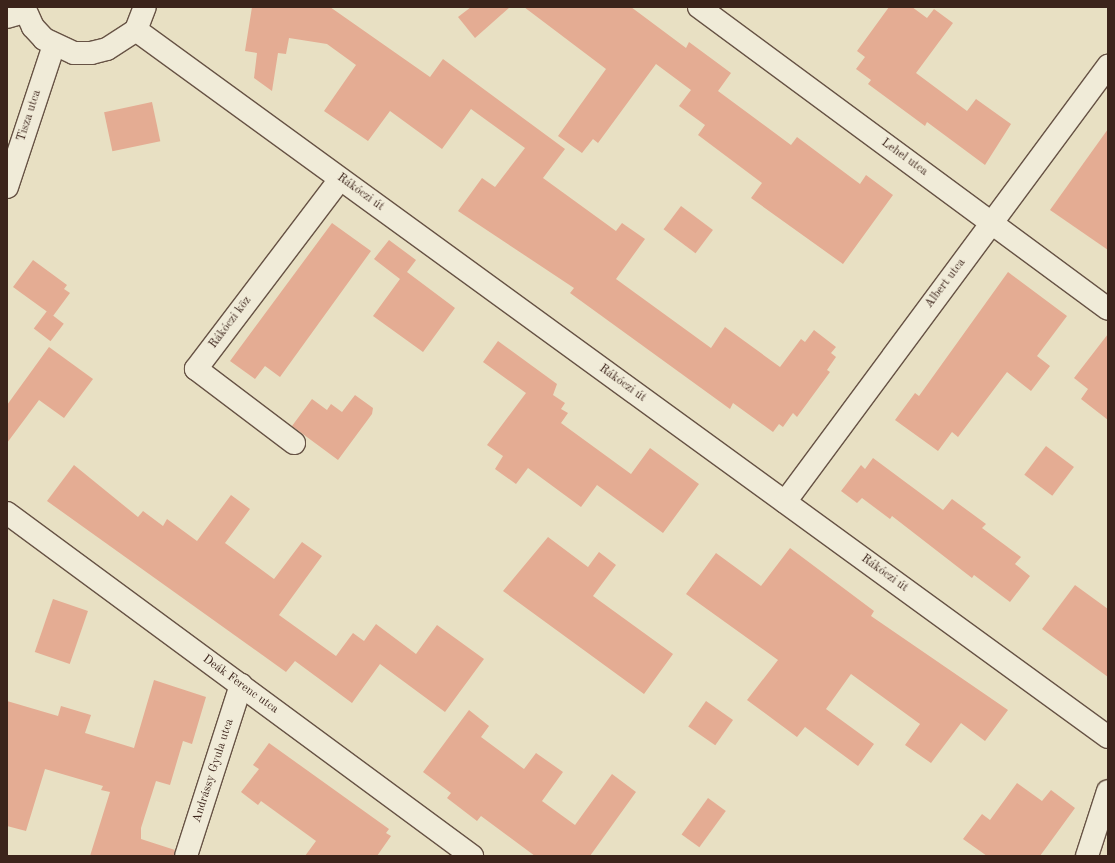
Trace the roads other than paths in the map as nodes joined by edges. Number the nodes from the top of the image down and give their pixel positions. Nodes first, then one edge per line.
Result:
1 (145, 7) edge
2 (699, 7) edge
3 (19, 12) edge
4 (136, 30) junction
5 (54, 45) junction
6 (1108, 66) edge
7 (340, 179) junction
8 (7, 188) edge
9 (992, 223) junction
10 (1108, 309) edge
11 (294, 443) dead end
12 (785, 502) junction
13 (7, 513) edge
14 (241, 685) junction
15 (1108, 737) edge
16 (1108, 791) edge
17 (186, 856) edge
18 (472, 856) edge
19 (1087, 856) edge

1 - 4 street
2 - 9 street, Lehel utca
3 - 5 street
4 - 5 street
4 - 7 street, Rákóczi út
5 - 8 street, Tisza utca
6 - 9 street, Albert utca
7 - 11 street, Rákóczi köz
7 - 12 street, Rákóczi út
9 - 10 street, Lehel utca
9 - 12 street, Albert utca
12 - 15 street, Rákóczi út
13 - 14 street, Deák Ferenc utca
14 - 17 street, Andrássy Gyula utca
14 - 18 street, Deák Ferenc utca
16 - 19 street

